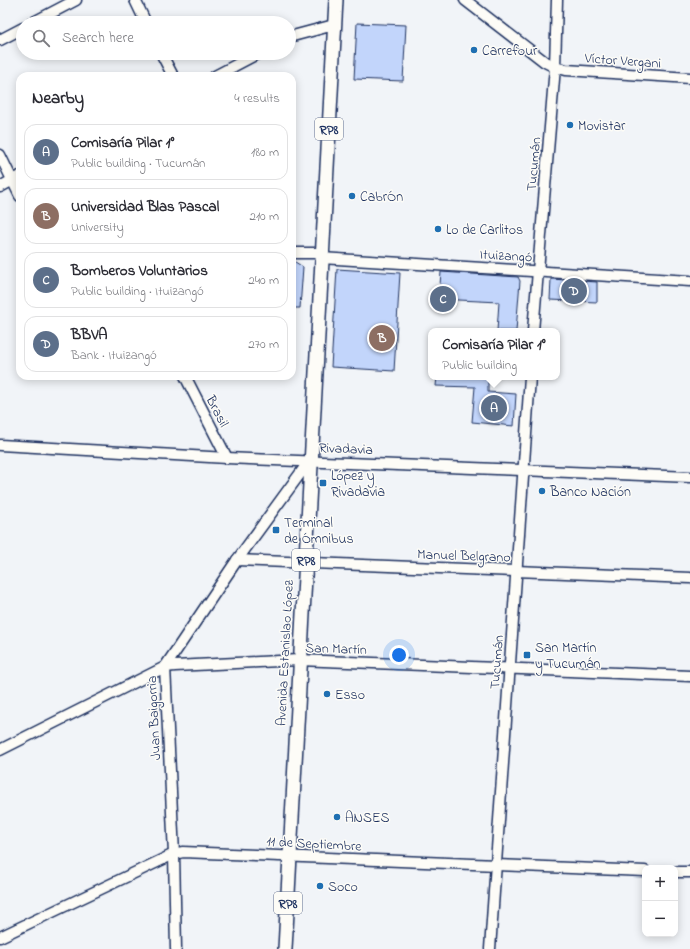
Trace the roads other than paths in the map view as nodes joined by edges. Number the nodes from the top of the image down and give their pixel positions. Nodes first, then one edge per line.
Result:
1 (76, 0) edge
2 (135, 0) edge
3 (336, 0) edge
4 (465, 0) edge
5 (557, 0) edge
6 (45, 16) edge
7 (143, 16) edge
8 (334, 25) junction
9 (16, 32) edge
10 (296, 35) edge
11 (0, 40) edge
12 (165, 60) edge
13 (246, 60) edge
14 (555, 67) junction
15 (171, 72) edge
16 (223, 72) edge
17 (690, 78) edge
18 (0, 155) edge
19 (16, 178) edge
20 (0, 187) edge
21 (296, 253) edge
22 (321, 255) junction
23 (538, 271) junction
24 (690, 281) edge
25 (533, 328) edge
26 (187, 380) edge
27 (530, 380) edge
28 (0, 445) edge
29 (227, 458) junction
30 (310, 460) junction
31 (523, 470) junction
32 (690, 477) edge
33 (237, 560) junction
34 (306, 563) junction
35 (516, 571) junction
36 (690, 578) edge
37 (299, 660) junction
38 (164, 668) junction
39 (509, 670) junction
40 (690, 676) edge
41 (0, 750) edge
42 (174, 854) junction
43 (290, 856) junction
44 (497, 865) junction
45 (642, 871) edge
46 (678, 872) edge
47 (690, 872) edge
48 (0, 937) edge
49 (176, 949) edge
50 (285, 949) edge
51 (490, 949) edge

1 - 6 street
2 - 7 street
3 - 8 main road, Avenida Estanislao López / RP8
4 - 14 street
5 - 14 street, Tucumán
8 - 10 street
8 - 22 main road, Avenida Estanislao López / RP8
9 - 11 street
12 - 15 street
13 - 16 street
14 - 17 street, Víctor Vergani
14 - 23 street, Tucumán
18 - 19 street
19 - 20 street
21 - 22 street, Ituizangó
22 - 23 street, Ituizangó
22 - 30 main road, Avenida Estanislao López / RP8
23 - 24 street, Ituizangó
23 - 25 street, Tucumán
26 - 29 street, Brasil
27 - 31 street, Tucumán
28 - 29 street, Rivadavia
29 - 30 street, Rivadavia
30 - 31 street, Rivadavia
30 - 33 street, Juan Baigorria
30 - 34 main road, Avenida Estanislao López / RP8
31 - 32 street, Rivadavia
31 - 35 street, Tucumán
33 - 34 street, Manuel Belgrano
33 - 38 street, Juan Baigorria
34 - 35 street, Manuel Belgrano
34 - 37 main road, Avenida Estanislao López / RP8
35 - 36 street, Manuel Belgrano
35 - 39 street, Tucumán
37 - 38 street, San Martín
37 - 39 street, San Martín
37 - 43 main road, Avenida Estanislao López / RP8
38 - 41 street, San Martín
38 - 42 street, Juan Baigorria
39 - 40 street, San Martín
39 - 44 street, Tucumán
42 - 43 street, 11 de Septiembre
42 - 48 street, 11 de Septiembre
42 - 49 street, Juan Baigorria
43 - 44 street, 11 de Septiembre
43 - 50 main road, Avenida Estanislao López / RP8
44 - 45 street, 11 de Septiembre
44 - 51 street, Tucumán
46 - 47 street

